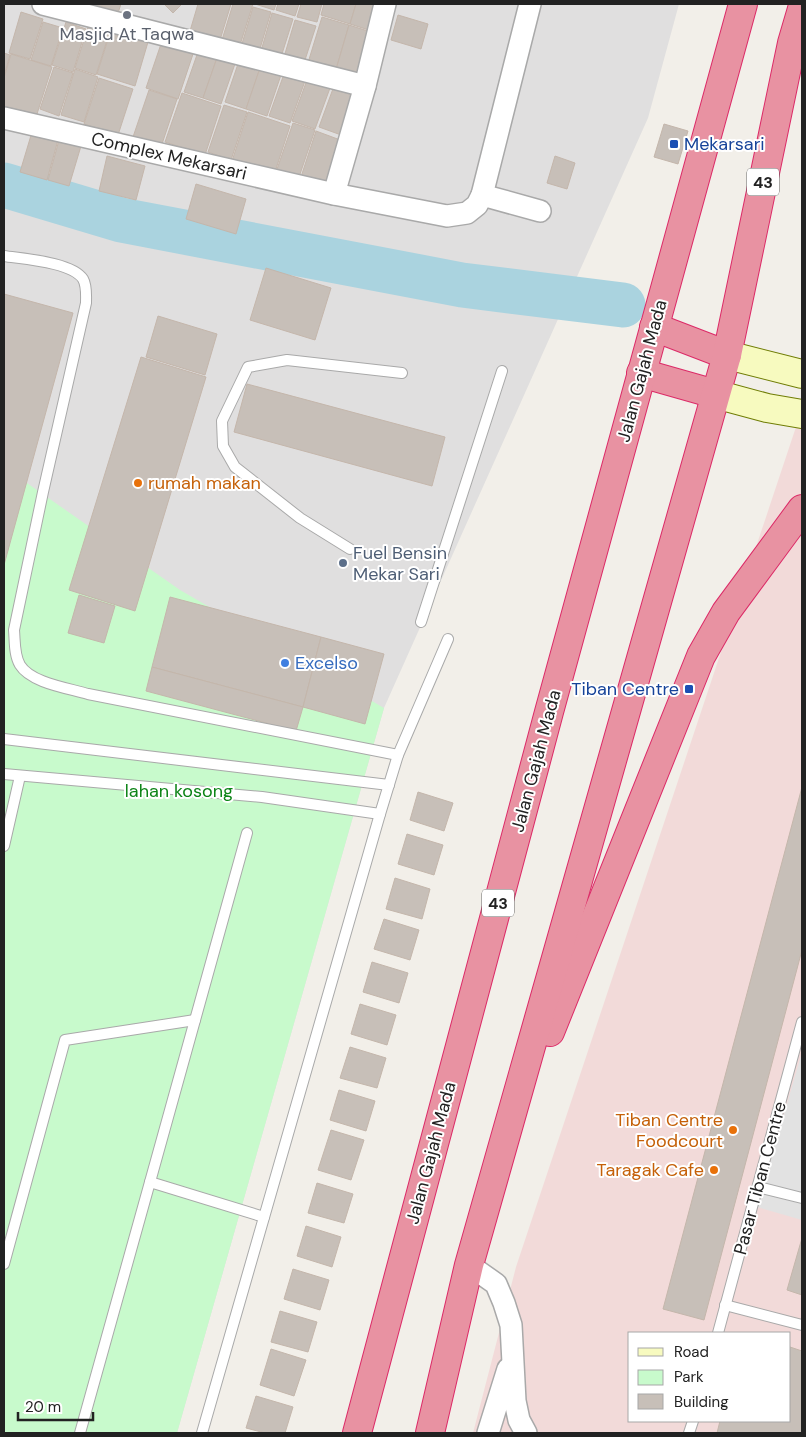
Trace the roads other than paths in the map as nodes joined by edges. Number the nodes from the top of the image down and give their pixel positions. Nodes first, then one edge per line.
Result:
1 (44, 4) edge
2 (385, 4) edge
3 (530, 4) edge
4 (743, 4) edge
5 (802, 9) edge
6 (365, 86) junction
7 (4, 118) edge
8 (334, 194) junction
9 (482, 196) junction
10 (540, 211) dead end
11 (4, 256) edge
12 (654, 327) junction
13 (727, 355) junction
14 (502, 371) dead end
15 (402, 373) dead end
16 (641, 373) junction
17 (802, 374) edge
18 (715, 394) junction
19 (802, 414) edge
20 (802, 509) edge
21 (350, 549) dead end
22 (421, 622) dead end
23 (448, 639) dead end
24 (4, 739) edge
25 (398, 755) junction
26 (4, 774) edge
27 (20, 776) junction
28 (389, 785) junction
29 (380, 814) junction
30 (247, 833) dead end
31 (4, 846) edge
32 (195, 1020) junction
33 (802, 1022) edge
34 (496, 1167) junction
35 (150, 1182) junction
36 (758, 1186) junction
37 (802, 1198) edge
38 (264, 1217) junction
39 (4, 1264) edge
40 (469, 1265) junction
41 (725, 1305) junction
42 (802, 1325) edge
43 (718, 1332) edge
44 (512, 1354) junction
45 (80, 1433) edge
46 (202, 1433) edge
47 (357, 1433) edge
48 (430, 1433) edge
49 (488, 1433) edge
50 (526, 1433) edge

1 - 6 street
2 - 6 street
3 - 9 street, Complex Mekarsari
4 - 12 highway, Jalan Gajah Mada
5 - 13 highway, 43
6 - 8 street
7 - 8 street, Complex Mekarsari
8 - 9 street, Complex Mekarsari
9 - 10 street
11 - 25 lane
12 - 13 highway
12 - 16 highway, Jalan Gajah Mada
13 - 17 street
13 - 18 highway
14 - 22 lane
15 - 21 lane
16 - 18 highway
16 - 47 highway, Jalan Gajah Mada / 43
18 - 19 street
18 - 34 highway
20 - 34 highway
23 - 25 lane
24 - 28 lane
25 - 28 lane
26 - 27 lane
27 - 29 lane
27 - 31 lane
28 - 29 lane
29 - 38 lane
30 - 32 lane
32 - 35 lane
32 - 39 lane
33 - 36 lane, Pasar Tiban Centre
34 - 40 highway
35 - 38 lane
35 - 45 lane
36 - 37 lane
36 - 41 lane, Pasar Tiban Centre
38 - 46 lane
40 - 44 street
40 - 48 highway
41 - 42 lane
41 - 43 lane, Pasar Tiban Centre
44 - 49 street
44 - 50 street

